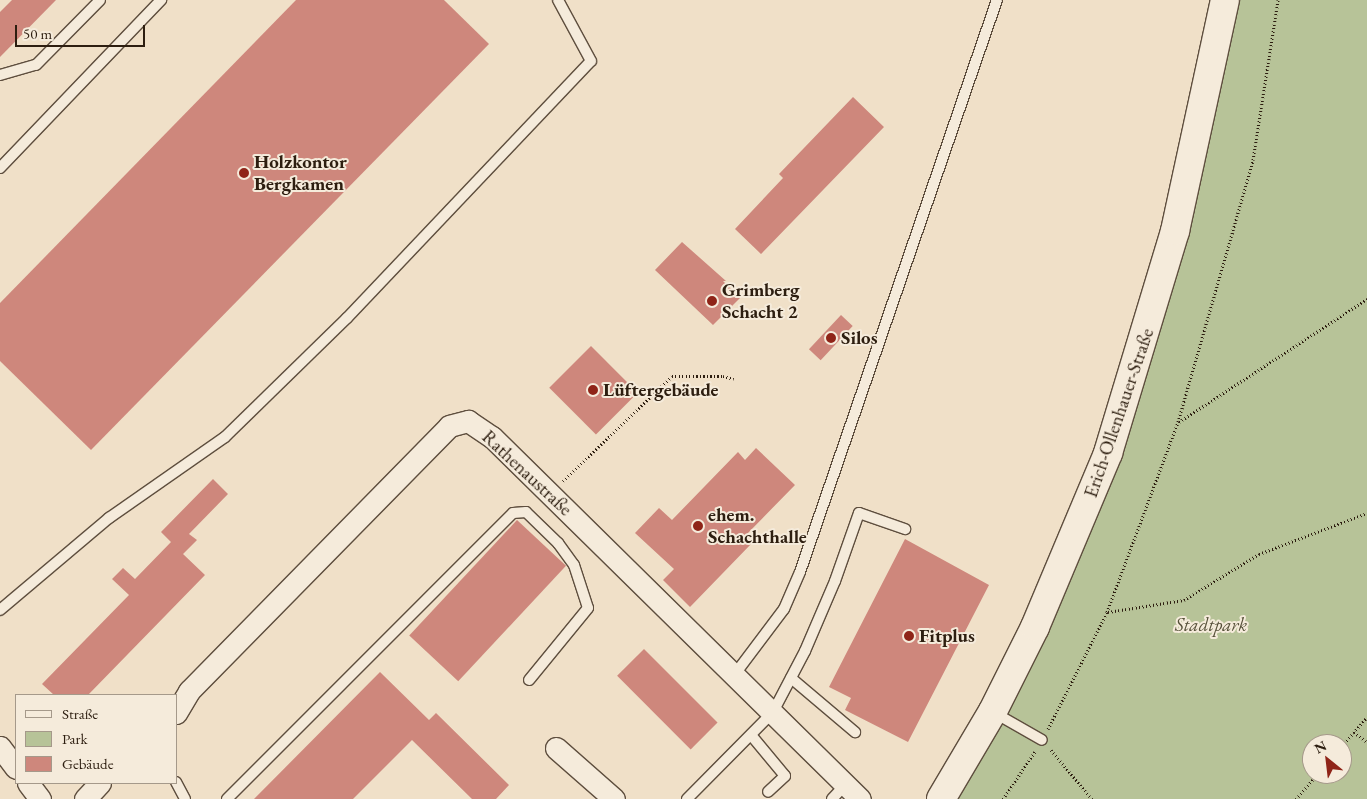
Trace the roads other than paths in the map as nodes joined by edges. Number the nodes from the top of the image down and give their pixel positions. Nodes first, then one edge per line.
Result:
1 (100, 0) edge
2 (161, 0) edge
3 (558, 0) edge
4 (997, 0) edge
5 (1225, 0) edge
6 (0, 75) edge
7 (0, 168) edge
8 (905, 529) dead end
9 (0, 610) edge
10 (735, 674) junction
11 (791, 678) junction
12 (529, 680) dead end
13 (178, 710) edge
14 (993, 711) junction
15 (773, 712) junction
16 (855, 732) dead end
17 (751, 735) junction
18 (1042, 740) road end
19 (0, 747) edge
20 (556, 748) dead end
21 (15, 767) edge
22 (29, 784) edge
23 (99, 784) edge
24 (177, 784) edge
25 (768, 792) dead end
26 (845, 794) edge
27 (40, 799) edge
28 (85, 799) edge
29 (185, 799) edge
30 (227, 799) edge
31 (614, 799) edge
32 (687, 799) edge
33 (941, 799) edge

1 - 6 lane
2 - 7 lane
3 - 9 lane
4 - 10 lane
5 - 14 street, Erich-Ollenhauer-Straße
8 - 11 lane
10 - 13 street, Rathenaustraße
10 - 15 street, Rathenaustraße
11 - 15 lane
11 - 16 lane
12 - 30 lane
14 - 18 lane
14 - 33 street, Erich-Ollenhauer-Straße
15 - 17 lane
15 - 26 street, Rathenaustraße
17 - 25 lane
17 - 32 lane
19 - 21 street
20 - 31 street
22 - 27 street
23 - 28 street
24 - 29 lane

